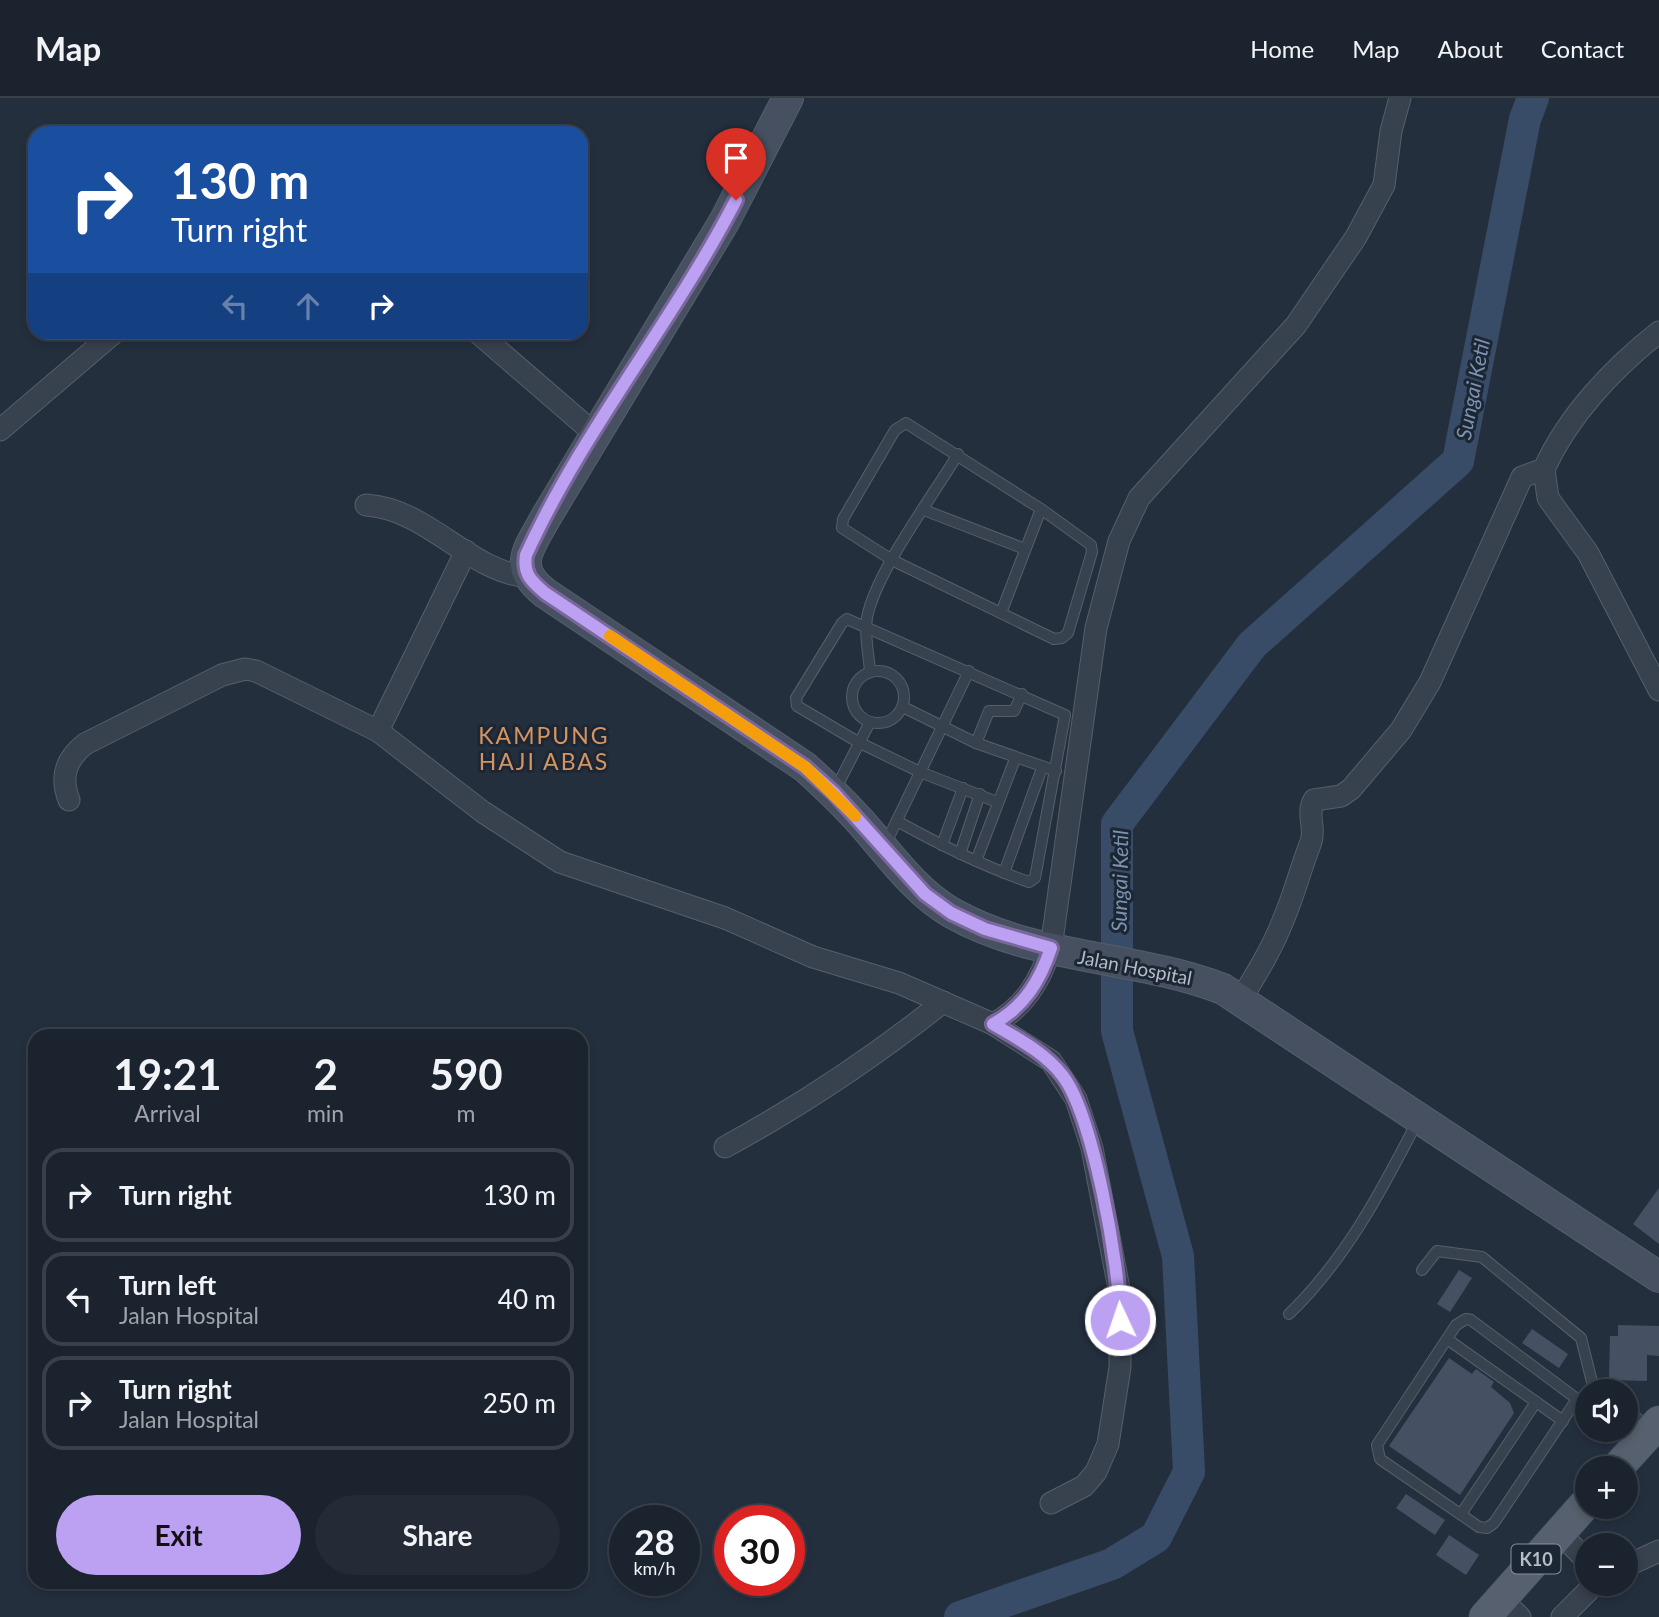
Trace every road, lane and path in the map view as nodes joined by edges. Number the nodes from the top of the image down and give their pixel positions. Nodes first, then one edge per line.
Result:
1 (788, 98) edge
2 (1401, 98) edge
3 (1659, 332) edge
4 (106, 340) edge
5 (486, 340) edge
6 (0, 430) edge
7 (594, 434) junction
8 (958, 454) junction
9 (1544, 469) junction
10 (366, 505) dead end
11 (1041, 509) junction
12 (924, 510) junction
13 (1025, 549) junction
14 (466, 551) junction
15 (892, 560) junction
16 (527, 578) junction
17 (1001, 613) junction
18 (866, 626) junction
19 (969, 671) junction
20 (870, 672) junction
21 (1659, 690) edge
22 (1022, 694) junction
23 (903, 707) junction
24 (870, 722) junction
25 (942, 728) junction
26 (378, 731) junction
27 (858, 742) junction
28 (976, 743) junction
29 (1015, 760) junction
30 (1042, 768) junction
31 (1056, 771) junction
32 (920, 772) junction
33 (964, 788) junction
34 (834, 793) junction
35 (980, 794) junction
36 (69, 800) dead end
37 (998, 802) junction
38 (897, 821) junction
39 (942, 845) junction
40 (884, 849) junction
41 (960, 854) junction
42 (976, 861) junction
43 (1004, 873) junction
44 (1063, 952) junction
45 (1241, 999) junction
46 (943, 1002) junction
47 (993, 1024) junction
48 (1418, 1120) junction
49 (725, 1147) dead end
50 (1422, 1270) dead end
51 (1659, 1277) edge
52 (1289, 1314) dead end
53 (1447, 1339) junction
54 (1591, 1379) edge
55 (1575, 1398) edge
56 (1536, 1402) junction
57 (1575, 1402) edge
58 (1563, 1421) junction
59 (1642, 1432) edge
60 (1626, 1456) edge
61 (1051, 1503) dead end
62 (1461, 1514) junction
63 (1575, 1516) edge
64 (1560, 1533) junction
65 (1575, 1549) edge
66 (1659, 1551) edge
67 (1638, 1561) edge
68 (1583, 1596) edge
69 (1502, 1611) edge
70 (1562, 1617) edge

1 - 7 main road
2 - 44 street
3 - 9 street
4 - 6 street
5 - 7 street
7 - 16 main road
8 - 11 lane
8 - 12 lane
8 - 15 lane
9 - 21 street
9 - 45 street
10 - 14 street
11 - 13 lane
11 - 17 lane
12 - 13 lane
12 - 15 lane
13 - 17 lane
14 - 16 street
14 - 26 street
15 - 17 lane
15 - 18 lane
16 - 34 main road, Jalan Hospital
18 - 19 lane
18 - 20 lane
18 - 27 lane
19 - 22 lane
19 - 25 lane
20 - 23 lane
20 - 24 lane
22 - 28 lane
22 - 31 lane
23 - 24 lane
23 - 25 lane
24 - 27 lane
25 - 28 lane
25 - 32 lane
26 - 36 street
26 - 46 street
27 - 32 lane
27 - 34 lane
28 - 29 lane
29 - 30 lane
29 - 37 lane
30 - 31 lane
30 - 43 lane
31 - 43 lane
32 - 33 lane
32 - 38 lane
33 - 35 lane
33 - 39 lane
34 - 40 main road, Jalan Hospital
35 - 37 lane
35 - 41 lane
37 - 42 lane
38 - 39 lane
38 - 40 lane
39 - 41 lane
40 - 44 main road, Jalan Hospital
41 - 42 lane
42 - 43 lane
44 - 45 main road, Jalan Hospital
44 - 47 street
45 - 48 main road, Jalan Hospital
46 - 47 street
46 - 49 street
47 - 61 street
48 - 51 main road, Jalan Hospital
48 - 52 lane
50 - 54 lane
53 - 55 lane
53 - 56 lane
53 - 62 lane
56 - 58 lane
56 - 62 lane
57 - 58 lane
58 - 62 lane
59 - 60 main road
63 - 64 main road, K10
64 - 65 street
64 - 69 main road, K10
66 - 67 street
68 - 70 street

